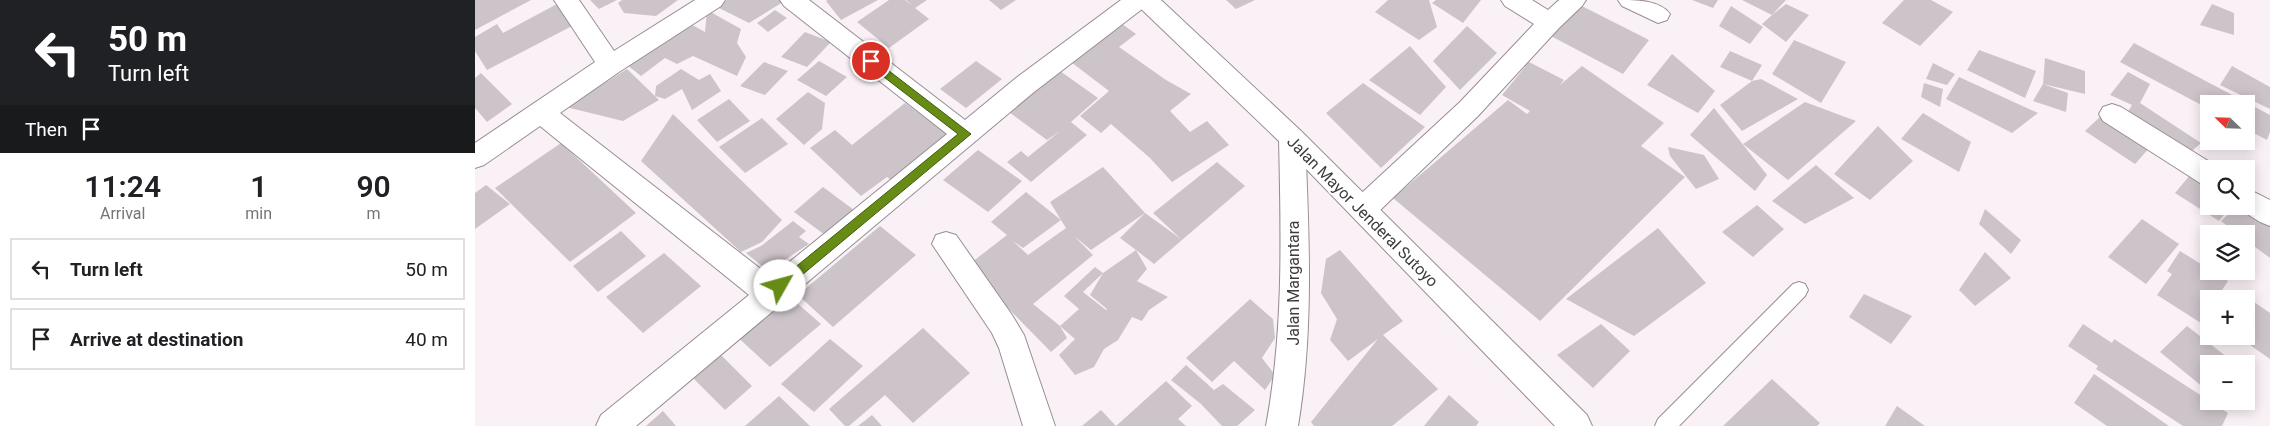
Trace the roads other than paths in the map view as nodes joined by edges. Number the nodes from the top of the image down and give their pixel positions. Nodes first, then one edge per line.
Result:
1 (566, 0) edge
2 (713, 0) edge
3 (792, 0) edge
4 (1138, 0) edge
5 (1146, 0) edge
6 (1513, 0) edge
7 (1574, 0) edge
8 (1631, 0) edge
9 (1658, 14) dead end
10 (1550, 22) junction
11 (610, 65) junction
12 (543, 113) junction
13 (2112, 114) dead end
14 (965, 134) junction
15 (1292, 138) junction
16 (475, 157) edge
17 (2200, 169) edge
18 (2255, 205) edge
19 (1363, 209) junction
20 (2270, 214) edge
21 (946, 244) dead end
22 (1799, 290) dead end
23 (770, 294) junction
24 (1279, 420) edge
25 (613, 426) edge
26 (1039, 426) edge
27 (1576, 426) edge
28 (1665, 426) edge

1 - 11 street
2 - 11 street
3 - 14 street
4 - 14 street
5 - 15 street, Jalan Mayor Jenderal Sutoyo
6 - 10 street
7 - 10 street
8 - 9 street
10 - 19 street
11 - 12 street
12 - 16 street
12 - 23 street
13 - 17 street
14 - 23 street
15 - 19 street, Jalan Mayor Jenderal Sutoyo
15 - 24 street, Jalan Margantara
18 - 20 street
19 - 27 street, Jalan Mayor Jenderal Sutoyo
21 - 26 street
22 - 28 lane
23 - 25 street

